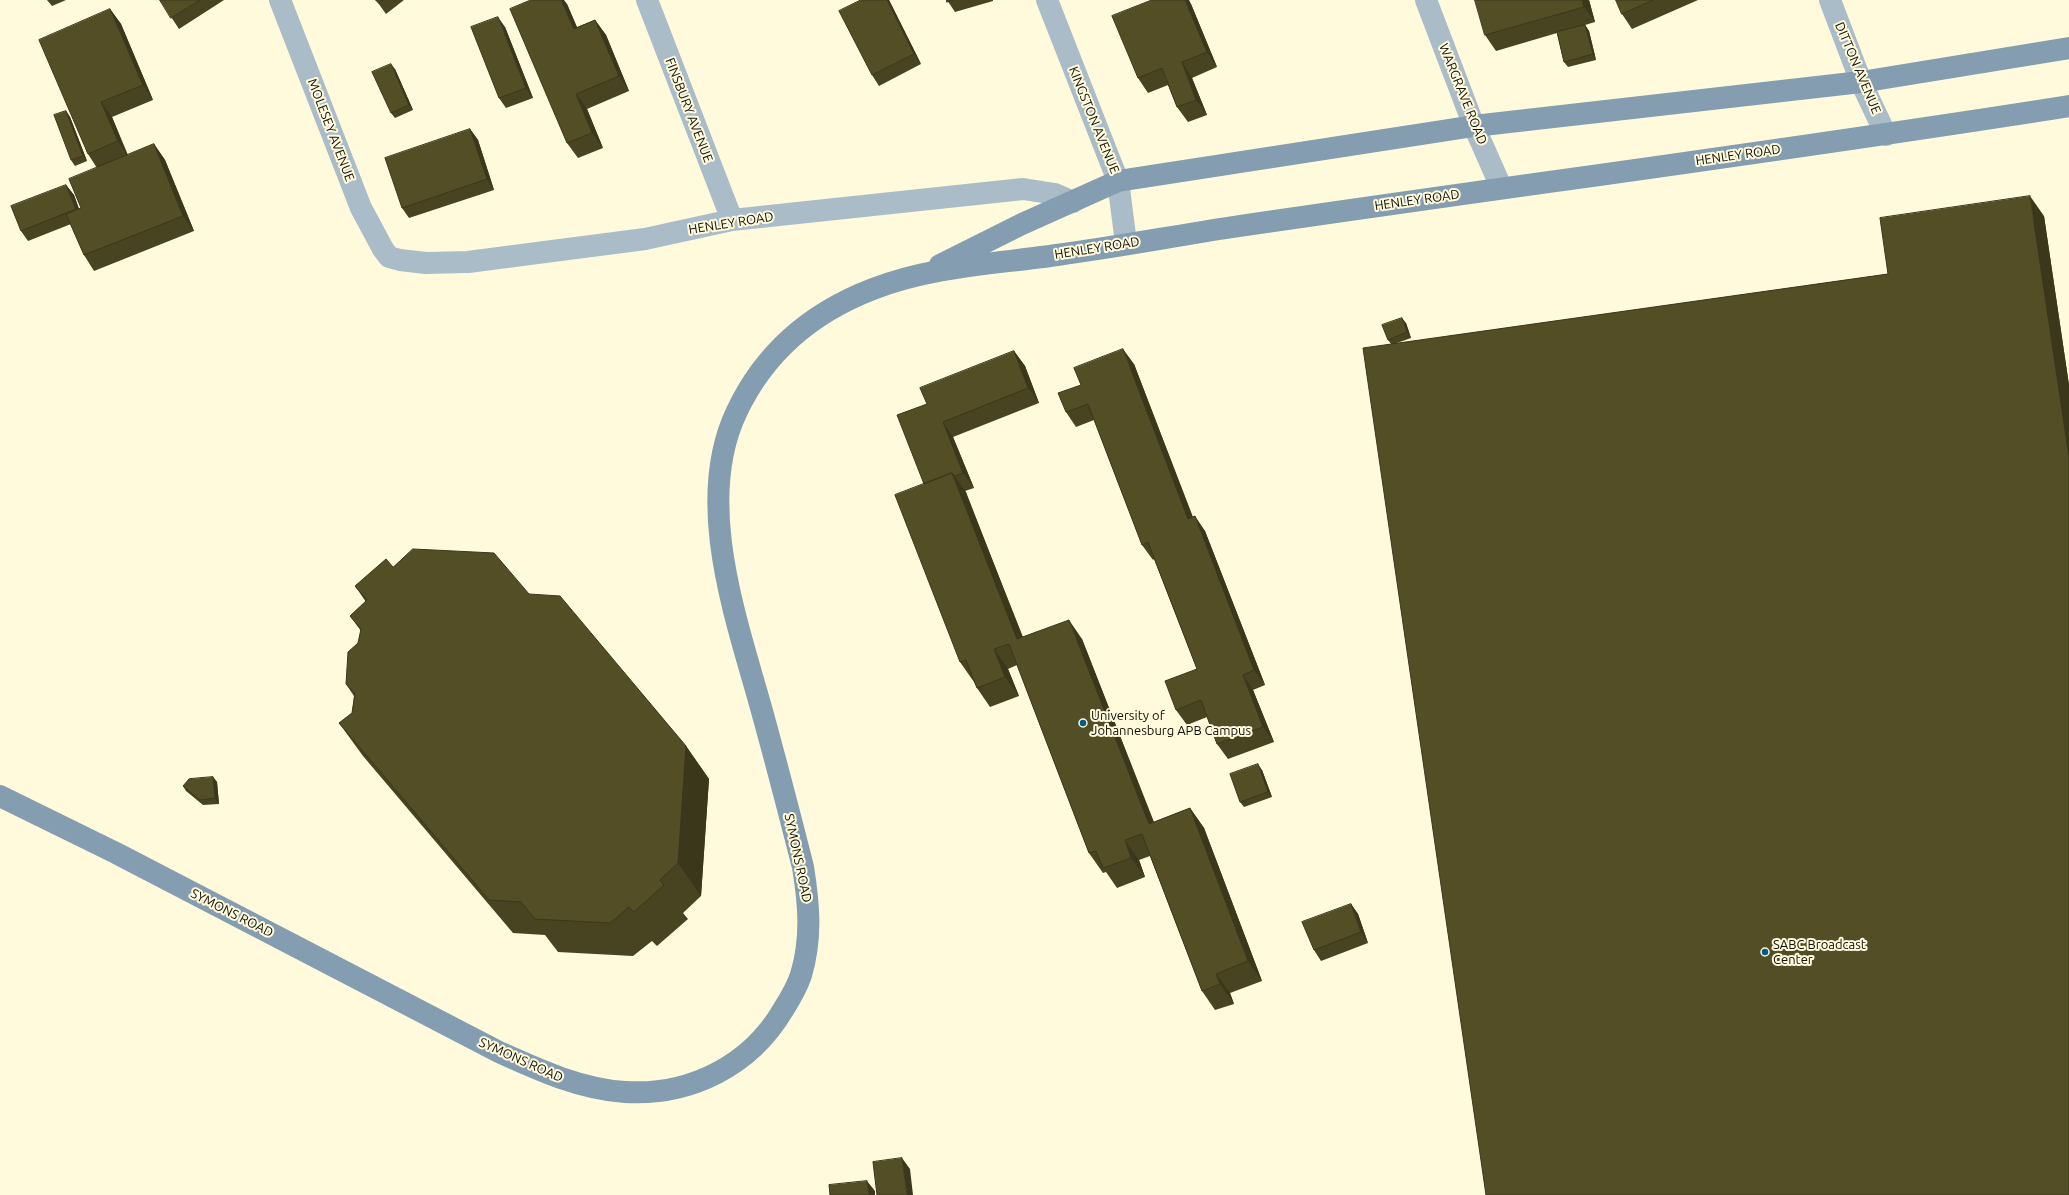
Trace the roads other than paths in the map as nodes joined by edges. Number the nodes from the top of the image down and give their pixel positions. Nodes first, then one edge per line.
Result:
1 (280, 0) edge
2 (647, 0) edge
3 (1047, 0) edge
4 (1426, 0) edge
5 (1830, 0) edge
6 (2069, 48) edge
7 (1860, 82) junction
8 (2069, 106) edge
9 (1474, 126) junction
10 (1886, 135) junction
11 (1118, 181) junction
12 (1501, 187) junction
13 (1073, 202) junction
14 (732, 220) junction
15 (1126, 243) junction
16 (389, 257) joint
17 (926, 272) junction
18 (0, 796) edge

1 - 16 street, MOLESEY AVENUE
2 - 14 street, FINSBURY AVENUE
3 - 11 street, KINGSTON AVENUE
4 - 9 street, WARGRAVE ROAD
5 - 7 street, DITTON AVENUE
6 - 7 main road
7 - 9 main road
7 - 10 street, DITTON AVENUE
8 - 10 main road, HENLEY ROAD
9 - 11 main road
9 - 12 street, WARGRAVE ROAD
10 - 12 main road, HENLEY ROAD
11 - 13 main road
11 - 15 street, KINGSTON AVENUE
12 - 15 main road, HENLEY ROAD
13 - 14 street, HENLEY ROAD
13 - 17 main road
14 - 16 street, HENLEY ROAD
15 - 17 main road, HENLEY ROAD
17 - 18 main road, SYMONS ROAD

